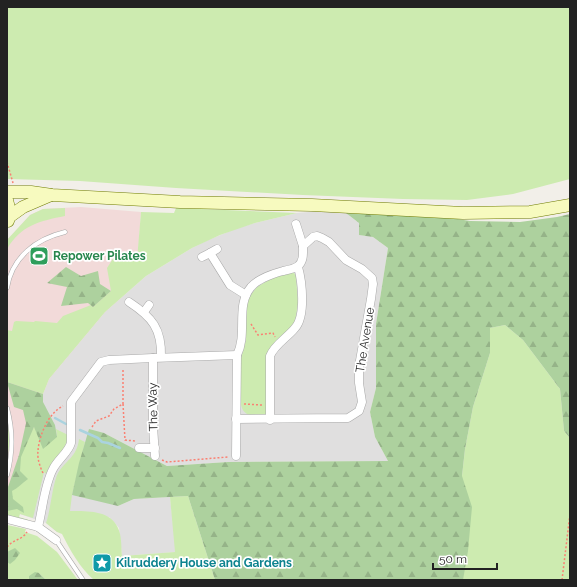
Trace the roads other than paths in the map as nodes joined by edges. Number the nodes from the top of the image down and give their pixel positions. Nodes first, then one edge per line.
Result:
1 (10, 195) edge
2 (52, 195) junction
3 (570, 205) edge
4 (8, 220) edge
5 (296, 224) dead end
6 (65, 232) dead end
7 (303, 246) junction
8 (202, 257) dead end
9 (298, 267) junction
10 (7, 288) edge
11 (246, 295) junction
12 (129, 302) dead end
13 (149, 305) dead end
14 (144, 312) junction
15 (239, 352) junction
16 (157, 358) junction
17 (7, 408) edge
18 (236, 419) junction
19 (270, 420) junction
20 (139, 444) road end
21 (236, 456) road end
22 (7, 475) edge
23 (7, 519) edge
24 (34, 526) junction
25 (56, 540) joint
26 (83, 580) edge

1 - 2 main road
1 - 4 main road
2 - 3 main road
2 - 4 main road
5 - 7 street
6 - 10 lane
7 - 9 street
7 - 19 street, The Avenue
8 - 11 street
9 - 11 street
9 - 19 street
11 - 15 street
12 - 14 street
13 - 14 street
14 - 16 street, The Way
15 - 16 street
15 - 18 street
16 - 20 street, The Way
16 - 24 street
17 - 22 lane
18 - 19 street, The Avenue
18 - 21 street
23 - 24 street
24 - 25 street
25 - 26 lane

